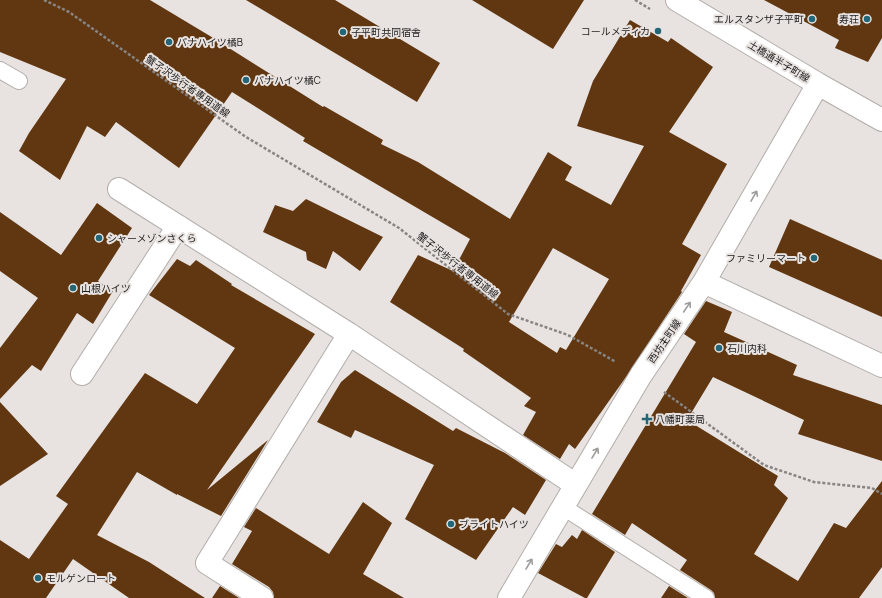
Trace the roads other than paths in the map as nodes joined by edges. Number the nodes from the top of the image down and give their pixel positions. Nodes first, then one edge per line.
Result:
1 (677, 0) edge
2 (0, 70) edge
3 (19, 81) dead end
4 (818, 84) junction
5 (882, 120) edge
6 (119, 189) dead end
7 (178, 226) junction
8 (704, 282) junction
9 (349, 334) junction
10 (882, 366) edge
11 (82, 374) dead end
12 (576, 485) junction
13 (563, 507) junction
14 (513, 597) edge
15 (262, 598) edge
16 (706, 598) edge

1 - 4 street, 土橋通半子町線
2 - 3 lane
4 - 5 street, 土橋通半子町線
8 -> 4 street, 西坊主町線
6 - 7 street
7 - 9 street
7 - 11 street
8 - 10 street
12 -> 8 street, 西坊主町線
9 - 12 street
9 - 15 street
12 - 13 street, 西坊主町線
14 -> 13 street, 西坊主町線
13 - 16 lane

